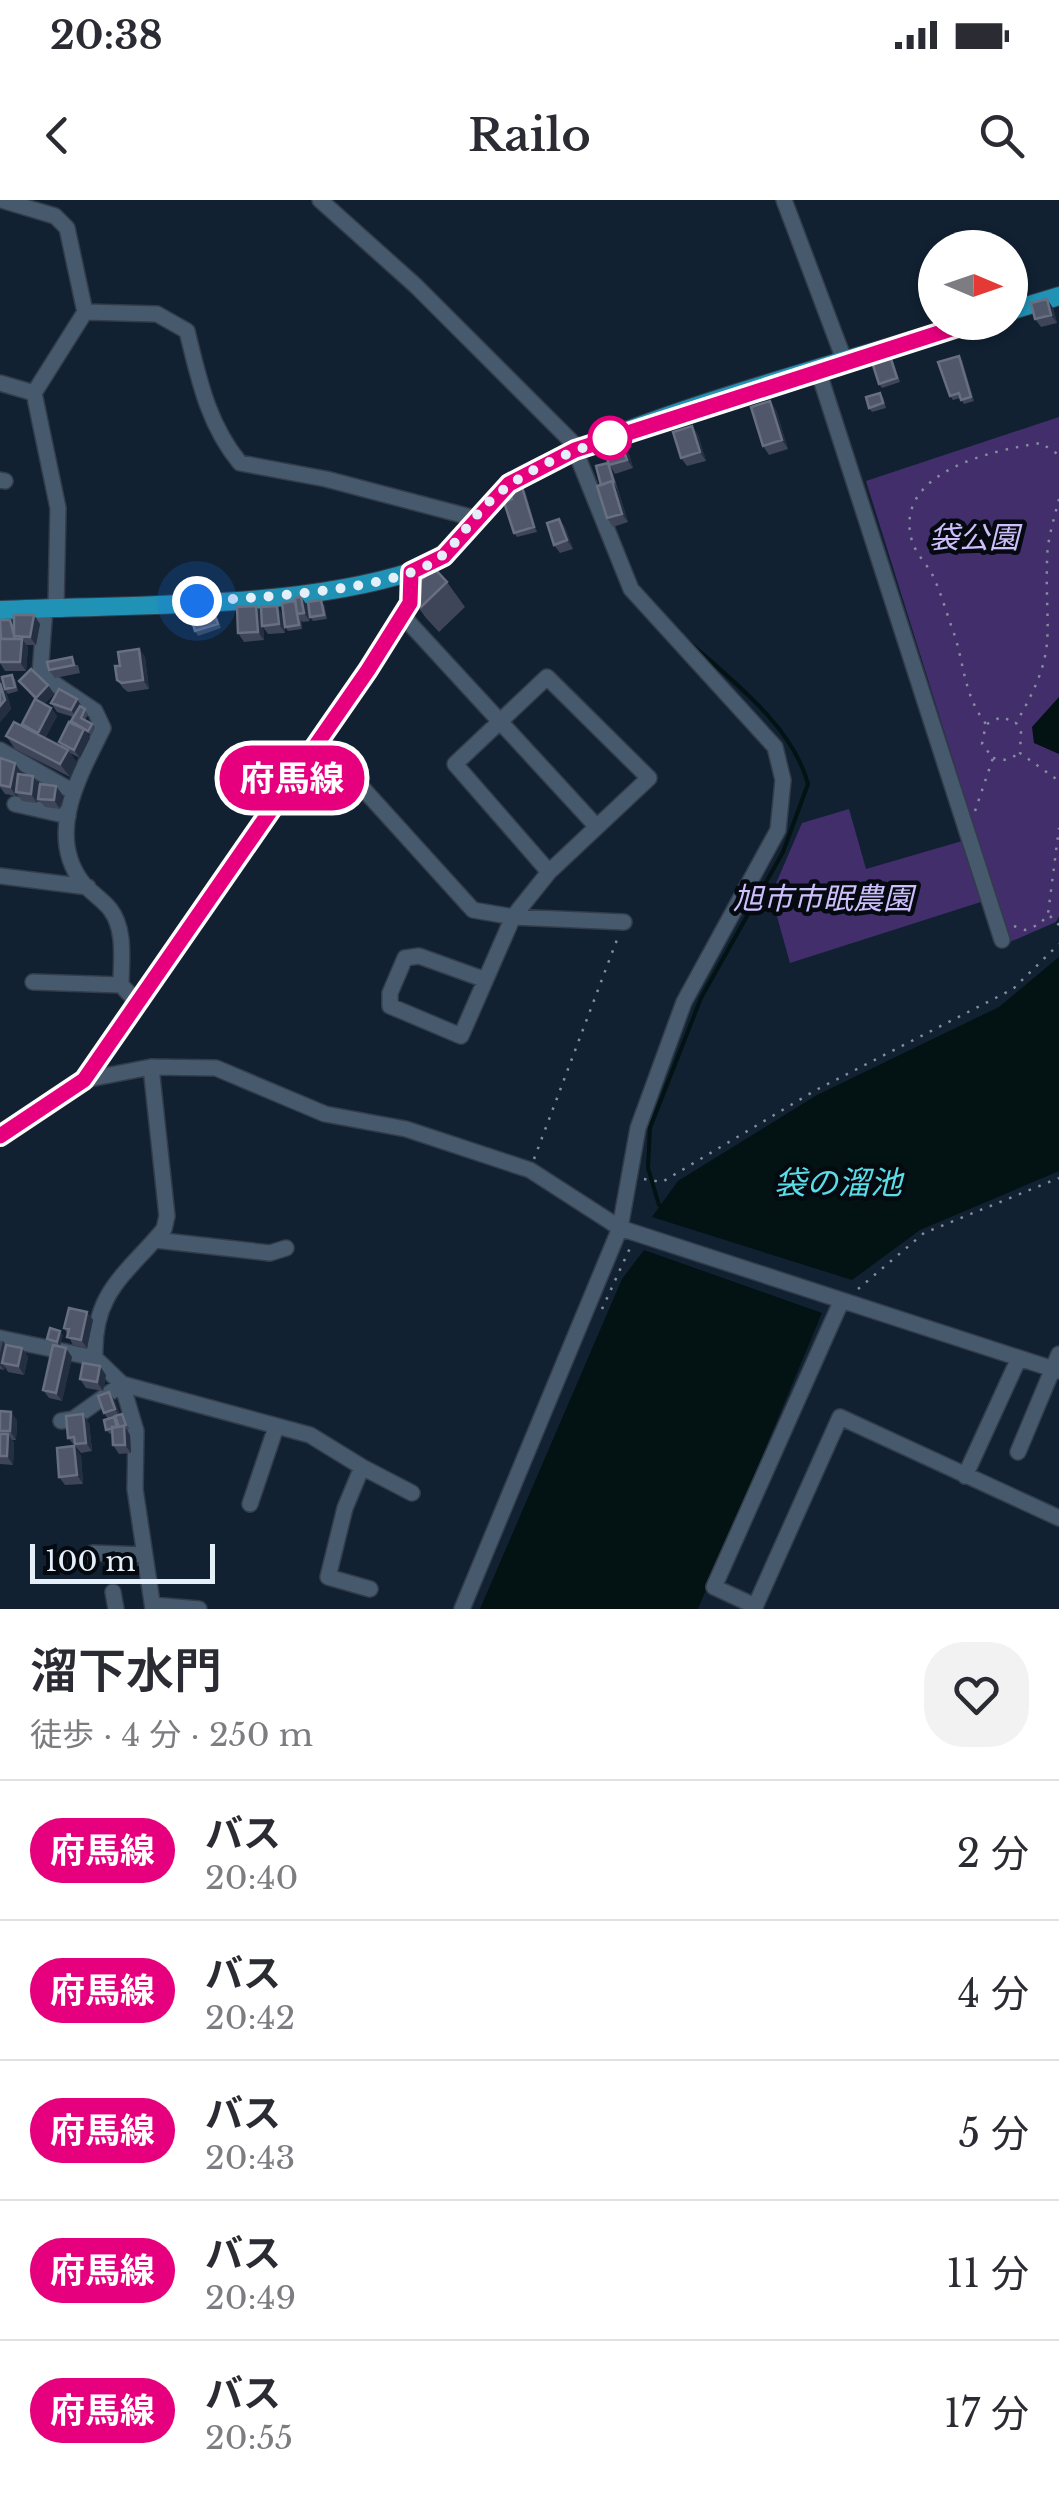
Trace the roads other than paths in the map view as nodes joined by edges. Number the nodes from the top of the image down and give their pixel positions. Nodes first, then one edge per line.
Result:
1 (1, 200) edge
2 (320, 200) edge
3 (784, 200) edge
4 (1059, 296) edge
5 (1028, 305) edge
6 (85, 312) junction
7 (918, 339) edge
8 (844, 362) junction
9 (818, 370) junction
10 (0, 382) edge
11 (34, 393) junction
12 (577, 450) junction
13 (474, 518) junction
14 (411, 572) junction
15 (50, 607) junction
16 (0, 610) edge
17 (402, 615) junction
18 (501, 722) junction
19 (319, 740) junction
20 (0, 750) edge
21 (72, 791) junction
22 (15, 804) dead end
23 (68, 816) junction
24 (597, 827) junction
25 (549, 872) junction
26 (0, 876) edge
27 (88, 887) junction
28 (513, 918) junction
29 (624, 922) road end
30 (1002, 940) dead end
31 (484, 979) junction
32 (33, 982) dead end
33 (121, 985) junction
34 (138, 1003) junction
35 (152, 1068) junction
36 (84, 1080) junction
37 (0, 1136) edge
38 (620, 1228) junction
39 (155, 1240) junction
40 (286, 1248) dead end
41 (846, 1298) junction
42 (0, 1338) edge
43 (95, 1358) junction
44 (1020, 1358) junction
45 (1057, 1365) edge
46 (122, 1384) junction
47 (61, 1421) dead end
48 (276, 1427) junction
49 (1018, 1452) dead end
50 (362, 1467) junction
51 (966, 1476) junction
52 (412, 1493) dead end
53 (250, 1504) dead end
54 (1059, 1518) edge
55 (93, 1554) dead end
56 (144, 1555) junction
57 (370, 1589) dead end
58 (153, 1607) edge
59 (754, 1608) edge
60 (198, 1609) edge
61 (462, 1609) edge

1 - 6 street
2 - 12 street
3 - 8 street
4 - 5 main road
6 - 11 street
6 - 13 street
7 - 8 main road
8 - 9 main road
9 - 12 main road
9 - 30 street
10 - 11 street
11 - 15 street
12 - 13 main road
12 - 38 street
13 - 14 main road
14 - 15 main road
14 - 17 street
15 - 16 main road
15 - 21 street
17 - 18 street
17 - 19 street
18 - 24 street
18 - 24 street
18 - 25 street
19 - 28 street
19 - 34 street
20 - 21 street
21 - 23 street
22 - 23 street
23 - 27 street
24 - 25 street
25 - 28 street
26 - 27 street
27 - 33 street
28 - 29 street
28 - 31 street
31 - 31 street
32 - 33 street
33 - 34 street
34 - 36 street
35 - 36 street
35 - 38 street
35 - 39 street
36 - 37 street
38 - 41 street
38 - 61 street
39 - 40 street
39 - 43 street
41 - 44 street
41 - 59 street
42 - 43 street
43 - 46 street
44 - 45 street
44 - 51 street
45 - 49 street
46 - 47 street
46 - 48 street
46 - 56 street
48 - 50 street
48 - 53 street
50 - 52 street
50 - 57 street
51 - 54 street
51 - 59 street
55 - 56 street
56 - 58 street
58 - 60 street

